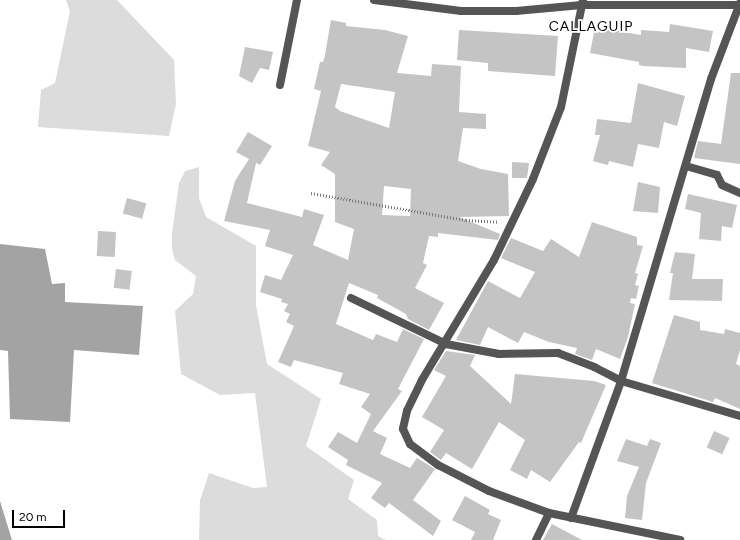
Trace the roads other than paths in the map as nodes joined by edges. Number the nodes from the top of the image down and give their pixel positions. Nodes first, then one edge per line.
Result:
1 (297, 0) edge
2 (374, 0) edge
3 (583, 3) edge
4 (740, 4) edge
5 (280, 85) dead end
6 (686, 166) junction
7 (740, 193) edge
8 (351, 298) dead end
9 (446, 344) junction
10 (621, 381) junction
11 (740, 416) edge
12 (549, 513) junction
13 (571, 518) junction
14 (536, 540) edge
15 (680, 540) edge

1 - 5 street
2 - 3 street
3 - 4 street
3 - 9 street
4 - 6 street
6 - 7 street
6 - 10 street
8 - 9 street
9 - 10 street
9 - 12 street
10 - 11 street
10 - 13 street
12 - 13 street
12 - 14 street
13 - 15 street

